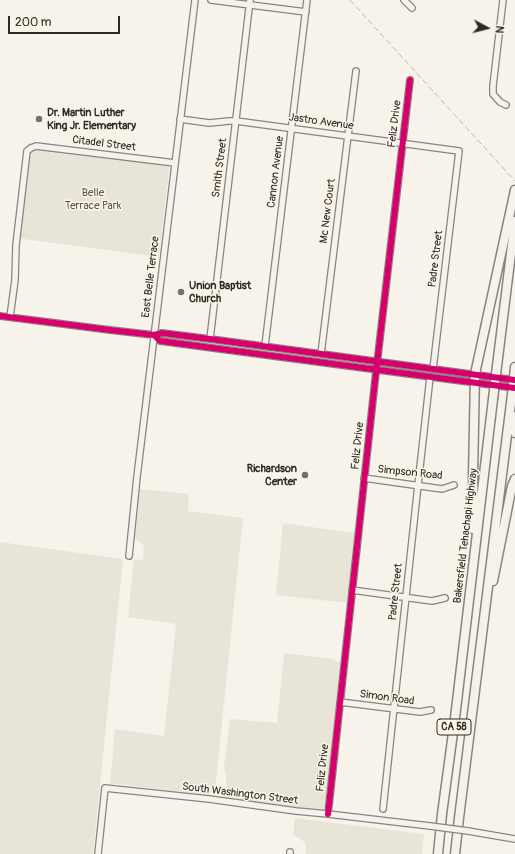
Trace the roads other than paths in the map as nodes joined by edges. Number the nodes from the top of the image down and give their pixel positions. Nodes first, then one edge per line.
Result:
1 (195, 0) edge
2 (211, 0) edge
3 (307, 0) edge
4 (404, 0) edge
5 (503, 0) edge
6 (250, 3) edge
7 (412, 8) dead end
8 (306, 12) junction
9 (356, 71) dead end
10 (410, 80) dead end
11 (506, 105) dead end
12 (180, 119) junction
13 (236, 121) junction
14 (292, 129) junction
15 (347, 136) junction
16 (403, 143) junction
17 (459, 151) joint
18 (175, 163) junction
19 (514, 193) edge
20 (515, 221) edge
21 (0, 316) edge
22 (10, 317) junction
23 (154, 335) junction
24 (210, 339) junction
25 (266, 346) junction
26 (286, 349) junction
27 (247, 352) junction
28 (321, 354) junction
29 (377, 361) junction
30 (515, 367) edge
31 (432, 369) junction
32 (376, 370) junction
33 (430, 377) junction
34 (474, 378) junction
35 (514, 378) edge
36 (515, 388) edge
37 (512, 403) junction
38 (515, 433) edge
39 (364, 478) junction
40 (515, 479) edge
41 (418, 485) junction
42 (454, 485) dead end
43 (129, 556) dead end
44 (352, 590) junction
45 (406, 597) junction
46 (445, 598) dead end
47 (470, 600) junction
48 (486, 604) junction
49 (340, 702) junction
50 (393, 709) junction
51 (431, 710) dead end
52 (383, 808) dead end
53 (328, 814) junction
54 (515, 839) edge
55 (98, 854) edge
56 (438, 854) edge
57 (455, 854) edge

1 - 12 street, East Belle Terrace
2 - 6 street
3 - 8 street, Cannon Avenue
4 - 7 street
5 - 11 street
6 - 8 street
6 - 13 street, Smith Street
8 - 14 street, Cannon Avenue
9 - 15 street, Mc New Court
10 - 16 street, Feliz Drive
12 - 13 street, Jastro Avenue
12 - 18 street, East Belle Terrace
13 - 14 street, Jastro Avenue
13 - 24 street, Smith Street
14 - 15 street, Jastro Avenue
14 - 25 street, Cannon Avenue
15 - 16 street, Jastro Avenue
15 - 28 street, Mc New Court
16 - 17 street, Jastro Avenue
16 - 29 street, Feliz Drive
17 - 31 street, Padre Street
18 - 22 street, Citadel Street
18 - 23 street, East Belle Terrace
19 - 34 highway
20 - 47 highway, Bakersfield Tehachapi Highway / CA 58, bridge
21 - 22 street
22 - 23 street
23 - 24 street
23 - 27 street
23 - 43 street, East Belle Terrace
24 - 25 street
25 - 26 street
26 - 27 street
26 - 28 street
27 - 32 street
28 - 29 street
29 - 31 street
29 - 32 street, Feliz Drive
30 - 35 highway
31 - 34 street
32 - 33 street
32 - 39 street, Feliz Drive
33 - 34 street
33 - 41 street, Padre Street
34 - 35 street
34 - 36 street
34 - 47 highway
35 - 37 highway, bridge
37 - 38 highway
37 - 48 highway, CA 58
39 - 41 street, Simpson Road
39 - 44 street, Feliz Drive
40 - 48 highway
41 - 42 street, Simpson Road
41 - 45 street, Padre Street
44 - 45 street
44 - 49 street, Feliz Drive
45 - 46 street
45 - 50 street, Padre Street
47 - 56 highway, Bakersfield Tehachapi Highway / CA 58
48 - 57 highway, CA 58
49 - 50 street, Simon Road
49 - 53 street, Feliz Drive
50 - 51 street, Simon Road
50 - 52 street, Padre Street
53 - 54 street, South Washington Street, bridge
53 - 55 street, South Washington Street

